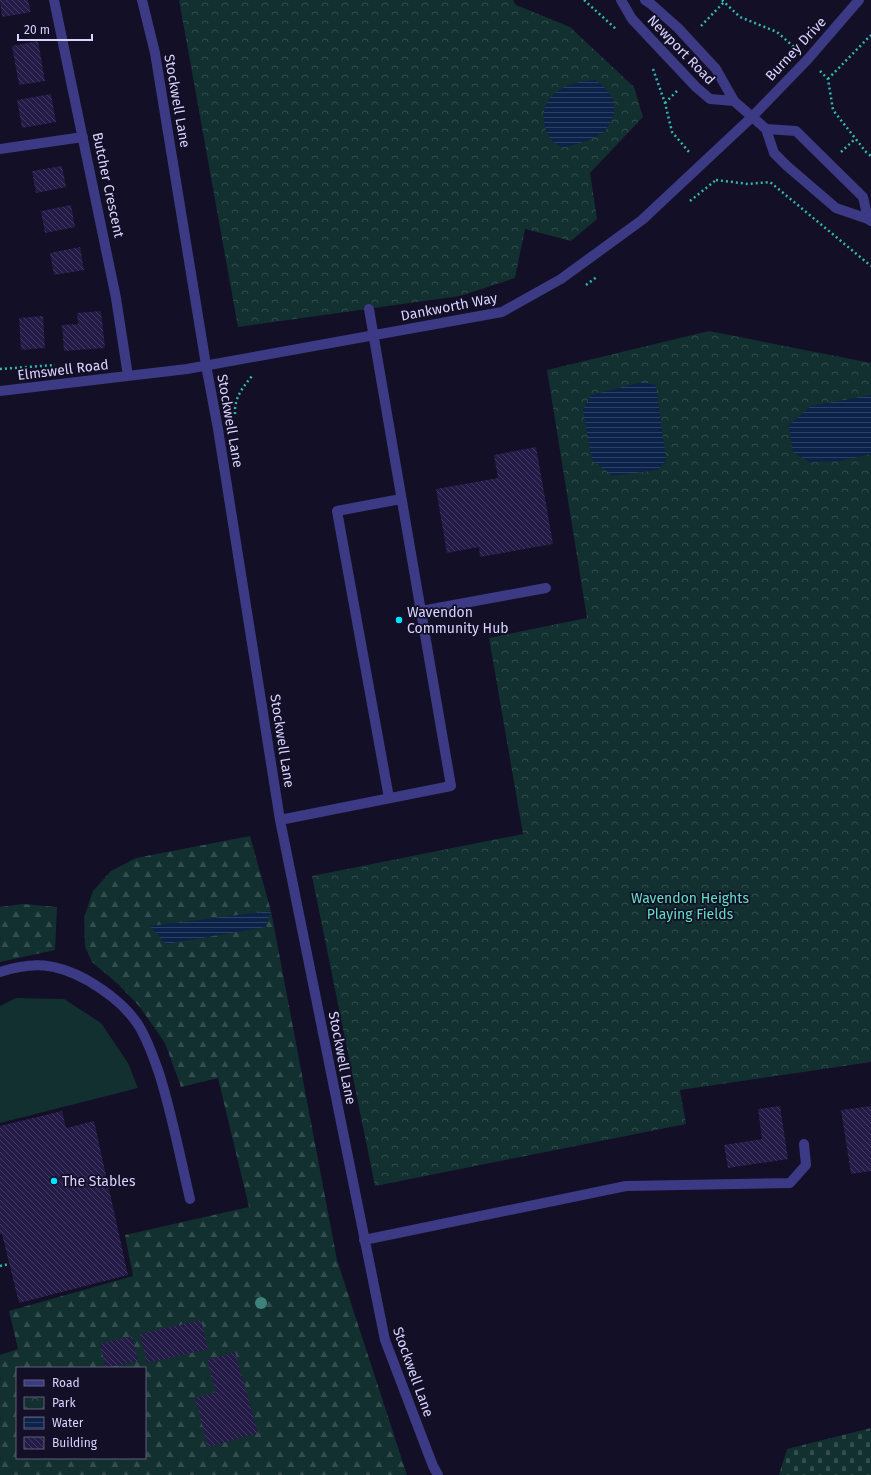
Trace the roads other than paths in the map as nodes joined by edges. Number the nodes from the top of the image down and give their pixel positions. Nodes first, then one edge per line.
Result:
1 (54, 0) edge
2 (142, 0) edge
3 (620, 0) edge
4 (645, 0) edge
5 (859, 0) edge
6 (734, 101) junction
7 (752, 117) junction
8 (766, 129) junction
9 (84, 137) junction
10 (0, 149) edge
11 (870, 220) edge
12 (369, 309) dead end
13 (373, 336) junction
14 (206, 365) junction
15 (128, 376) junction
16 (0, 391) edge
17 (401, 499) junction
18 (546, 588) dead end
19 (421, 611) junction
20 (389, 798) junction
21 (280, 820) junction
22 (0, 972) edge
23 (804, 1144) dead end
24 (190, 1200) dead end
25 (364, 1240) junction
26 (438, 1475) edge

1 - 9 street, Butcher Crescent
2 - 14 street, Stockwell Lane
3 - 6 street, Newport Road
4 - 6 street, Newport Road
5 - 7 street, Burney Drive
6 - 7 street, Newport Road
7 - 8 street, Newport Road
7 - 13 street, Dankworth Way
8 - 11 street
8 - 11 street
9 - 10 street
9 - 15 street, Butcher Crescent
12 - 13 street
13 - 14 street, Dankworth Way
13 - 17 street
14 - 15 street, Elmswell Road
14 - 21 street, Stockwell Lane
15 - 16 street, Elmswell Road
17 - 19 street
17 - 20 street
18 - 19 street
19 - 20 street
20 - 21 street
21 - 25 street, Stockwell Lane
22 - 24 street
23 - 25 street
25 - 26 street, Stockwell Lane

